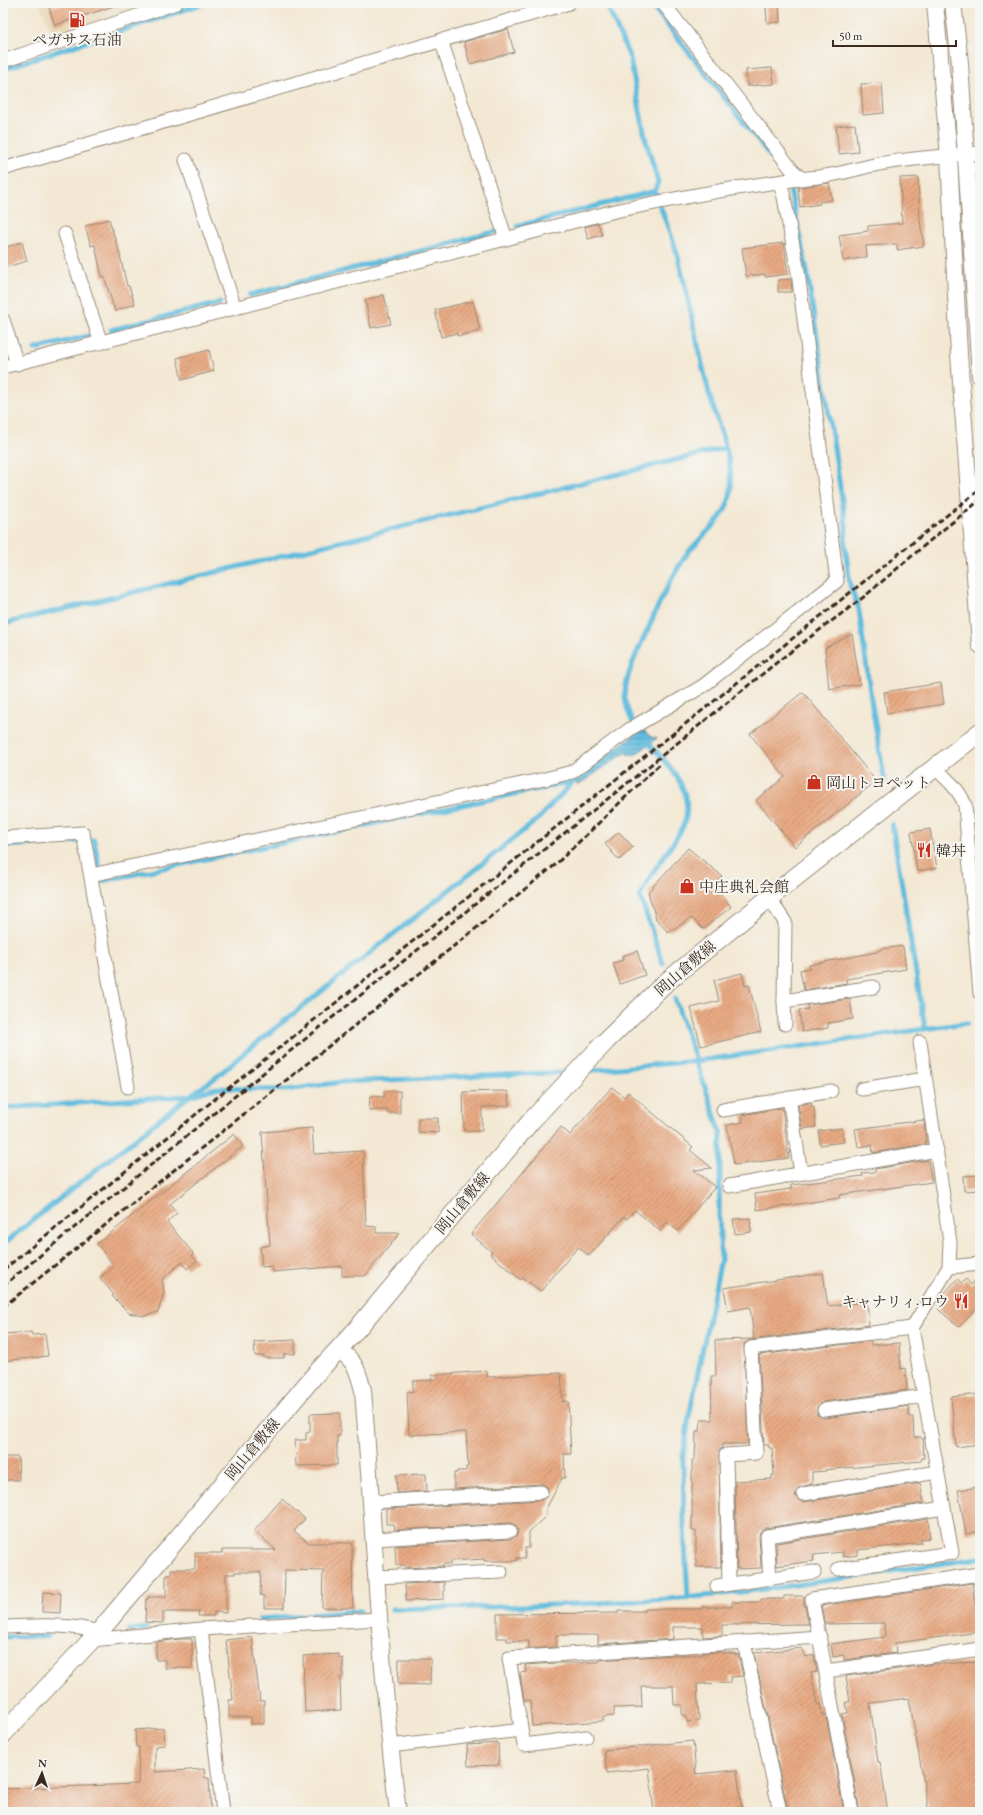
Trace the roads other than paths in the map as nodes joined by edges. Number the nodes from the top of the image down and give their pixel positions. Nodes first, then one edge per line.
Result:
1 (176, 3) edge
2 (570, 3) edge
3 (663, 3) edge
4 (935, 3) edge
5 (953, 3) edge
6 (441, 40) junction
7 (3, 61) edge
8 (973, 153) edge
9 (949, 156) junction
10 (186, 160) dead end
11 (3, 169) edge
12 (788, 180) junction
13 (65, 234) dead end
14 (506, 239) junction
15 (235, 308) junction
16 (3, 320) edge
17 (100, 343) junction
18 (16, 364) junction
19 (3, 367) edge
20 (980, 376) edge
21 (980, 645) edge
22 (980, 732) edge
23 (934, 766) junction
24 (3, 838) edge
25 (98, 874) junction
26 (769, 898) junction
27 (873, 987) dead end
28 (980, 993) edge
29 (784, 1001) junction
30 (785, 1024) dead end
31 (920, 1042) dead end
32 (925, 1079) junction
33 (128, 1087) dead end
34 (862, 1089) dead end
35 (831, 1091) dead end
36 (789, 1098) junction
37 (723, 1110) dead end
38 (937, 1150) junction
39 (801, 1173) junction
40 (730, 1186) dead end
41 (980, 1264) edge
42 (949, 1267) junction
43 (912, 1328) junction
44 (339, 1349) junction
45 (925, 1396) junction
46 (824, 1410) dead end
47 (937, 1472) junction
48 (541, 1492) dead end
49 (804, 1494) dead end
50 (372, 1502) junction
51 (944, 1508) junction
52 (510, 1531) dead end
53 (374, 1539) junction
54 (838, 1570) dead end
55 (501, 1572) dead end
56 (814, 1572) dead end
57 (376, 1577) junction
58 (770, 1578) junction
59 (980, 1581) edge
60 (378, 1619) junction
61 (3, 1627) edge
62 (201, 1629) junction
63 (95, 1636) junction
64 (820, 1637) junction
65 (744, 1642) junction
66 (980, 1649) edge
67 (826, 1671) junction
68 (521, 1730) junction
69 (3, 1734) edge
70 (586, 1737) dead end
71 (390, 1746) junction
72 (223, 1812) edge
73 (398, 1812) edge
74 (780, 1812) edge
75 (852, 1812) edge

1 - 7 street
2 - 6 street
3 - 12 street
4 - 9 street
5 - 8 street
6 - 11 street
6 - 14 street
8 - 9 street
8 - 20 street
9 - 12 street
9 - 21 street
10 - 15 street
12 - 14 street
12 - 25 street
13 - 17 street
14 - 15 street
15 - 17 street
16 - 18 street
17 - 18 street
18 - 19 street
22 - 23 main road, 岡山倉敷線
23 - 26 main road, 岡山倉敷線
23 - 28 street
24 - 25 street
25 - 33 street
26 - 29 street
26 - 44 main road, 岡山倉敷線
27 - 29 street
29 - 30 street
31 - 32 street
32 - 34 street
32 - 38 street
35 - 36 street
36 - 37 street
36 - 39 street
38 - 39 street
38 - 42 street
39 - 40 street
41 - 42 street
42 - 43 street
43 - 45 street
43 - 58 street
44 - 50 street
44 - 63 main road, 岡山倉敷線
45 - 46 street
45 - 47 street
47 - 49 street
47 - 51 street
48 - 50 street
50 - 53 street
51 - 54 street
51 - 58 street
52 - 53 street
53 - 57 street
55 - 57 street
56 - 58 street
57 - 60 street
59 - 64 street
60 - 62 street
60 - 71 street
61 - 63 street
62 - 63 street
62 - 72 street
63 - 69 main road, 岡山倉敷線
64 - 65 street
64 - 67 street
65 - 68 street
65 - 74 street
66 - 67 street
67 - 75 street
68 - 70 street
68 - 71 street
71 - 73 street

